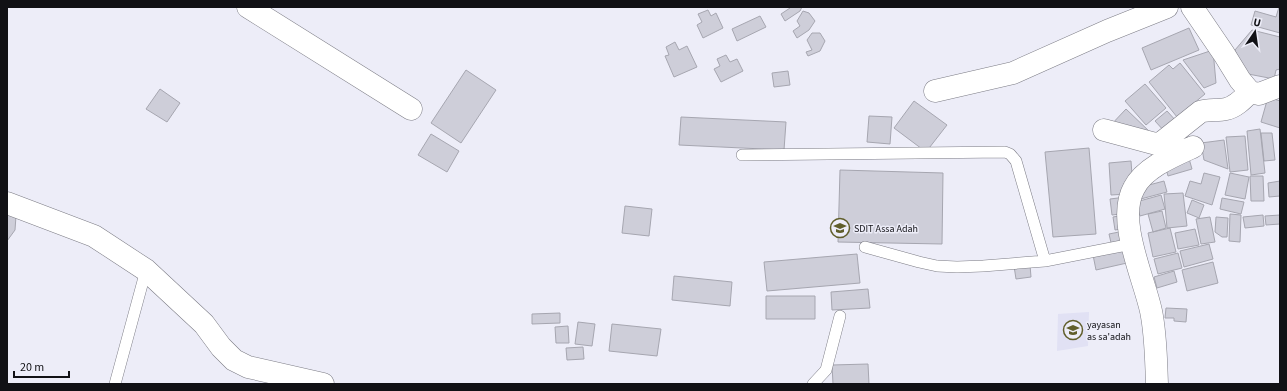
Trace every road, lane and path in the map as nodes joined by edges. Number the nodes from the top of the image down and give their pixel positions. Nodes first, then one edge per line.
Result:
1 (248, 7) edge
2 (1167, 7) edge
3 (1192, 7) edge
4 (277, 14) edge
5 (1280, 86) edge
6 (935, 91) dead end
7 (1250, 92) junction
8 (411, 109) dead end
9 (1104, 130) dead end
10 (1193, 147) dead end
11 (742, 155) dead end
12 (7, 203) edge
13 (1132, 244) junction
14 (865, 247) dead end
15 (1045, 261) junction
16 (146, 270) junction
17 (840, 316) dead end
18 (115, 384) edge
19 (323, 384) edge
20 (813, 384) edge
21 (1157, 384) edge

1 - 4 street
2 - 6 street
3 - 7 street
4 - 8 street
5 - 7 street
7 - 9 street
10 - 13 street
11 - 15 lane
12 - 16 street
13 - 15 lane
13 - 21 street
14 - 15 lane
16 - 18 lane
16 - 19 street
17 - 20 lane

